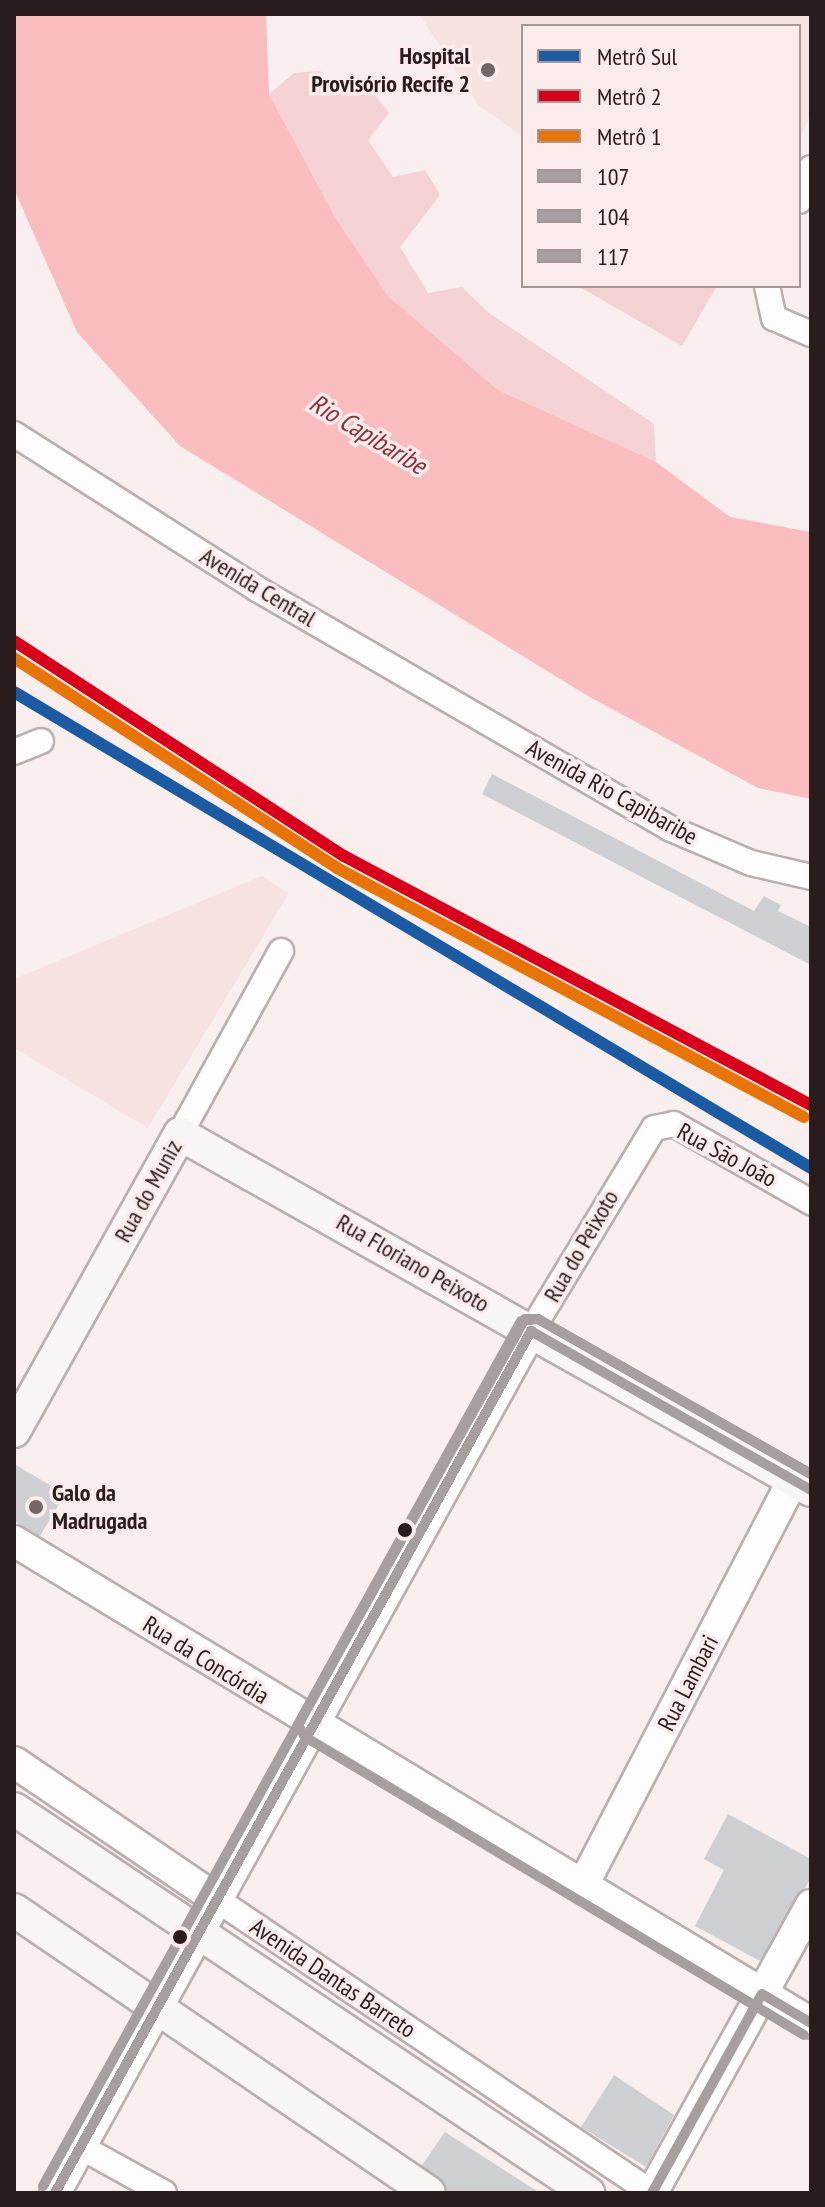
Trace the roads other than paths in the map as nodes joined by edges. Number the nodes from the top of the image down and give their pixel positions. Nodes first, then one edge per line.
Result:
1 (811, 169) edge
2 (801, 196) edge
3 (767, 288) edge
4 (811, 334) edge
5 (14, 434) edge
6 (506, 733) joint
7 (41, 741) dead end
8 (14, 752) edge
9 (811, 877) edge
10 (281, 951) dead end
11 (180, 1134) junction
12 (644, 1139) joint
13 (811, 1202) edge
14 (531, 1331) junction
15 (14, 1431) edge
16 (802, 1485) edge
17 (14, 1541) edge
18 (312, 1725) junction
19 (14, 1762) edge
20 (14, 1809) edge
21 (582, 1887) junction
22 (216, 1899) junction
23 (811, 1905) edge
24 (14, 1910) edge
25 (198, 1932) junction
26 (762, 1994) junction
27 (157, 2006) junction
28 (811, 2023) edge
29 (79, 2146) junction
30 (55, 2193) edge
31 (164, 2193) edge
32 (429, 2193) edge
33 (588, 2193) edge
34 (652, 2193) edge

1 - 2 street
3 - 4 street
5 - 6 street, Avenida Central
6 - 9 street, Avenida Rio Capibaribe
7 - 8 street
10 - 11 street, Rua do Muniz
11 - 14 main road, Rua Floriano Peixoto
11 - 15 main road, Rua do Muniz
12 - 13 street, Rua São João
12 - 14 street, Rua do Peixoto
14 - 16 main road, Rua Floriano Peixoto
14 - 18 street, Rua do Peixoto
16 - 21 street, Rua Lambari
17 - 18 street, Rua da Concórdia
18 - 21 street, Rua da Concórdia
18 - 22 street, Rua do Peixoto
19 - 22 street, Avenida Dantas Barreto
20 - 25 main road, Avenida Dantas Barreto
21 - 26 street, Rua da Concórdia
22 - 25 street, Rua do Peixoto
22 - 34 street, Avenida Dantas Barreto
23 - 26 street
24 - 27 main road
25 - 27 street, Rua do Peixoto
25 - 33 main road, Avenida Dantas Barreto
26 - 28 street, Rua da Concórdia
26 - 34 street
27 - 29 street, Rua do Peixoto
27 - 32 main road
29 - 30 street, Rua do Peixoto
29 - 31 street

